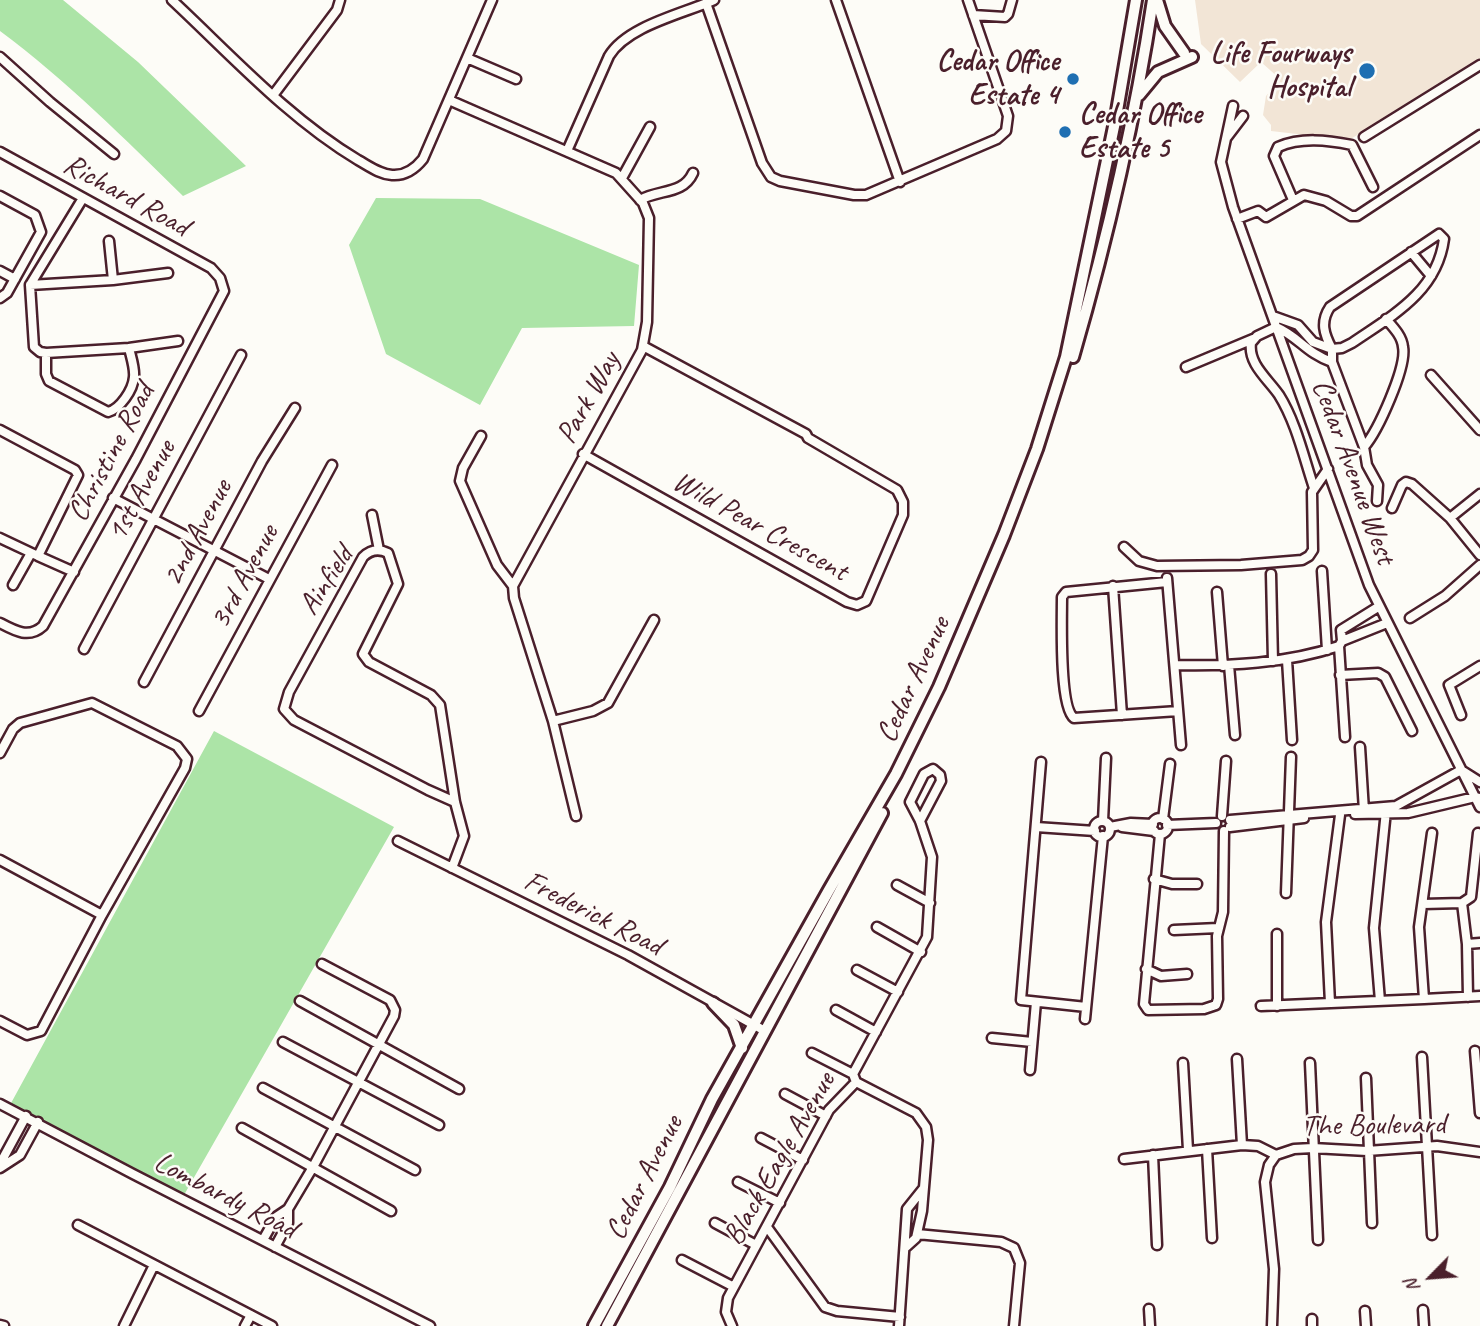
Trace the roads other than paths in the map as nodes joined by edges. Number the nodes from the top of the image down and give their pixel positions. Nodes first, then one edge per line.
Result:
1 (172, 0) edge
2 (340, 0) edge
3 (492, 0) edge
4 (836, 0) edge
5 (968, 0) edge
6 (1012, 0) edge
7 (1136, 0) edge
8 (1155, 0) edge
9 (710, 2) edge
10 (973, 15) junction
11 (0, 57) edge
12 (467, 58) junction
13 (1480, 65) edge
14 (516, 79) dead end
15 (274, 94) junction
16 (449, 100) junction
17 (1135, 101) junction
18 (1233, 106) dead end
19 (1243, 116) dead end
20 (650, 127) dead end
21 (1480, 135) edge
22 (1364, 137) dead end
23 (1225, 139) junction
24 (567, 151) junction
25 (0, 152) edge
26 (114, 154) dead end
27 (694, 173) dead end
28 (622, 178) junction
29 (900, 182) junction
30 (1373, 187) dead end
31 (0, 196) edge
32 (83, 198) junction
33 (640, 200) junction
34 (1293, 200) junction
35 (1237, 219) junction
36 (109, 241) dead end
37 (1411, 251) junction
38 (0, 271) edge
39 (168, 273) dead end
40 (1431, 276) junction
41 (15, 279) junction
42 (113, 280) junction
43 (30, 285) junction
44 (223, 286) joint
45 (0, 298) edge
46 (1273, 316) junction
47 (1386, 319) junction
48 (1276, 327) junction
49 (1253, 339) junction
50 (178, 341) dead end
51 (643, 346) junction
52 (129, 348) junction
53 (1332, 349) junction
54 (46, 353) junction
55 (241, 355) dead end
56 (1332, 362) junction
57 (1186, 368) dead end
58 (1431, 375) dead end
59 (295, 408) dead end
60 (0, 429) edge
61 (1480, 430) edge
62 (481, 436) dead end
63 (1364, 447) junction
64 (583, 454) junction
65 (332, 465) dead end
66 (1328, 469) junction
67 (1314, 488) junction
68 (1480, 494) edge
69 (113, 498) junction
70 (1377, 501) dead end
71 (1392, 508) dead end
72 (372, 515) dead end
73 (153, 517) junction
74 (1451, 519) junction
75 (0, 538) edge
76 (1124, 547) dead end
77 (379, 550) junction
78 (215, 552) junction
79 (34, 554) junction
80 (1480, 555) edge
81 (1480, 565) edge
82 (1322, 571) dead end
83 (74, 572) junction
84 (1270, 574) dead end
85 (269, 579) junction
86 (13, 585) dead end
87 (513, 586) junction
88 (1113, 586) junction
89 (1217, 592) dead end
90 (1378, 607) junction
91 (1410, 618) dead end
92 (654, 620) dead end
93 (0, 623) edge
94 (1387, 624) junction
95 (1340, 644) junction
96 (84, 649) dead end
97 (1327, 650) junction
98 (1287, 660) junction
99 (1273, 661) junction
100 (1175, 665) junction
101 (1226, 666) junction
102 (1480, 666) edge
103 (1340, 675) junction
104 (144, 682) dead end
105 (1178, 710) junction
106 (199, 711) dead end
107 (1122, 715) junction
108 (1461, 715) dead end
109 (553, 721) junction
110 (1412, 731) dead end
111 (1236, 735) dead end
112 (1345, 737) dead end
113 (1292, 740) dead end
114 (1181, 745) dead end
115 (1360, 747) dead end
116 (0, 753) edge
117 (1291, 757) dead end
118 (1106, 758) dead end
119 (1226, 761) dead end
120 (1041, 762) dead end
121 (1170, 764) dead end
122 (1461, 770) junction
123 (1480, 782) edge
124 (1478, 797) edge
125 (455, 802) junction
126 (1480, 807) edge
127 (1364, 811) junction
128 (1386, 811) junction
129 (1340, 815) junction
130 (576, 816) dead end
131 (1289, 817) junction
132 (920, 821) junction
133 (1165, 822) junction
134 (1225, 823) junction
135 (1106, 824) junction
136 (1036, 827) junction
137 (1156, 830) junction
138 (1432, 833) dead end
139 (1478, 833) dead end
140 (1099, 834) junction
141 (398, 841) dead end
142 (0, 860) edge
143 (452, 868) junction
144 (1154, 879) junction
145 (1197, 884) dead end
146 (897, 885) dead end
147 (1286, 893) dead end
148 (930, 903) junction
149 (1462, 903) junction
150 (1423, 904) junction
151 (102, 915) junction
152 (877, 927) dead end
153 (1218, 929) junction
154 (1174, 930) dead end
155 (1277, 934) dead end
156 (1480, 943) edge
157 (1467, 944) junction
158 (921, 952) junction
159 (322, 964) dead end
160 (1146, 969) junction
161 (857, 970) dead end
162 (1187, 974) dead end
163 (898, 992) junction
164 (1480, 996) edge
165 (1468, 997) junction
166 (1424, 999) junction
167 (300, 1001) dead end
168 (1380, 1001) junction
169 (1036, 1002) junction
170 (713, 1003) junction
171 (1330, 1003) junction
172 (1261, 1006) dead end
173 (1277, 1006) junction
174 (1086, 1007) junction
175 (836, 1010) dead end
176 (1085, 1019) dead end
177 (0, 1021) edge
178 (760, 1028) junction
179 (876, 1032) junction
180 (992, 1038) dead end
181 (283, 1042) dead end
182 (1032, 1042) junction
183 (380, 1044) junction
184 (742, 1048) junction
185 (1475, 1051) dead end
186 (812, 1053) dead end
187 (1422, 1057) dead end
188 (1237, 1059) dead end
189 (1183, 1063) dead end
190 (1310, 1063) dead end
191 (1030, 1070) dead end
192 (855, 1078) junction
193 (1366, 1078) dead end
194 (358, 1082) junction
195 (263, 1088) dead end
196 (459, 1089) dead end
197 (785, 1094) dead end
198 (0, 1104) edge
199 (1480, 1113) edge
200 (26, 1116) junction
201 (826, 1116) junction
202 (38, 1122) junction
203 (439, 1125) dead end
204 (242, 1128) dead end
205 (335, 1128) junction
206 (761, 1138) dead end
207 (1242, 1145) junction
208 (1428, 1146) junction
209 (1313, 1148) junction
210 (1207, 1149) junction
211 (1188, 1150) junction
212 (1367, 1151) junction
213 (1480, 1152) edge
214 (1276, 1155) junction
215 (1153, 1156) junction
216 (1124, 1159) dead end
217 (803, 1160) junction
218 (0, 1166) edge
219 (313, 1167) junction
220 (415, 1170) dead end
221 (738, 1182) dead end
222 (924, 1186) junction
223 (780, 1203) junction
224 (288, 1209) junction
225 (391, 1210) dead end
226 (715, 1223) dead end
227 (1372, 1223) dead end
228 (78, 1225) dead end
229 (767, 1227) junction
230 (917, 1234) junction
231 (1432, 1235) dead end
232 (1212, 1238) dead end
233 (263, 1240) junction
234 (1318, 1240) dead end
235 (756, 1245) junction
236 (1157, 1245) dead end
237 (906, 1247) junction
238 (275, 1248) junction
239 (682, 1260) dead end
240 (154, 1265) junction
241 (734, 1287) junction
242 (1149, 1309) dead end
243 (1423, 1310) dead end
244 (1366, 1311) dead end
245 (251, 1315) junction
246 (900, 1321) edge
247 (124, 1326) edge
248 (245, 1326) edge
249 (272, 1326) edge
250 (430, 1326) edge
251 (594, 1326) edge
252 (607, 1326) edge
253 (732, 1326) edge
254 (1014, 1326) edge
255 (1150, 1326) edge
256 (1272, 1326) edge
257 (1366, 1326) edge
258 (1424, 1326) edge

1 - 15 street
2 - 15 street
3 - 12 street
4 - 29 street
5 - 10 street
6 - 10 street
7 - 178 main road, Cedar Avenue
8 - 17 main road, Cedar Avenue
8 - 17 main road
9 - 24 street
9 - 29 street
10 - 29 street
11 - 26 street
12 - 14 street
12 - 16 street
13 - 22 street
15 - 16 street
16 - 24 street, Park Way
17 - 178 main road, Cedar Avenue
18 - 23 street, Cedar Avenue West
19 - 23 street
20 - 28 street
21 - 34 street
23 - 35 street, Cedar Avenue West
24 - 28 street, Park Way
25 - 32 street, Richard Road
27 - 33 street
28 - 33 street, Park Way
30 - 34 street
31 - 41 street
32 - 43 street
32 - 44 street, Richard Road
33 - 51 street, Park Way
34 - 35 street
35 - 46 street, Cedar Avenue West
36 - 42 street
37 - 40 street
37 - 40 street
37 - 53 street
38 - 41 street
39 - 42 street
40 - 47 street
41 - 45 street
42 - 43 street
43 - 54 street
44 - 69 street, Christine Road
46 - 48 street, Cedar Avenue West
46 - 53 street
47 - 53 street
47 - 63 street
48 - 49 street
48 - 56 street
48 - 66 street, Cedar Avenue West
49 - 57 street
49 - 67 street
50 - 52 street
51 - 64 street, Park Way
51 - 64 street, Wild Pear Crescent
52 - 54 street
52 - 54 street
53 - 56 street
55 - 73 street, 1st Avenue
56 - 63 street
58 - 61 street
59 - 78 street, 2nd Avenue
60 - 79 street
62 - 87 street
63 - 70 street
64 - 87 street, Park Way
65 - 85 street, 3rd Avenue
66 - 67 street
66 - 90 street, Cedar Avenue West
67 - 76 street
68 - 74 street
69 - 73 street
69 - 83 street, Christine Road
71 - 74 street
72 - 77 street
73 - 78 street
73 - 96 street, 1st Avenue
74 - 80 street
75 - 79 street
77 - 125 street, Ainfield
77 - 125 street, Ainfield
78 - 85 street
78 - 104 street, 2nd Avenue
79 - 83 street
79 - 86 street
81 - 91 street
82 - 97 street
83 - 93 street, Christine Road
84 - 99 street
85 - 106 street, 3rd Avenue
87 - 109 street
88 - 100 street
88 - 107 street
88 - 107 street
89 - 101 street
90 - 94 street, Cedar Avenue West
90 - 95 street
92 - 109 street
94 - 95 street
94 - 122 street, Cedar Avenue West
95 - 97 street
95 - 103 street
97 - 98 street
98 - 99 street
98 - 113 street
99 - 101 street
100 - 101 street
100 - 105 street
101 - 111 street
102 - 108 street
103 - 110 street
103 - 112 street
105 - 107 street
105 - 114 street
109 - 130 street
115 - 127 street
116 - 151 street
117 - 131 street
118 - 135 street
119 - 134 street
120 - 136 street
121 - 133 street
122 - 123 street
122 - 124 street, Cedar Avenue West
122 - 128 street
124 - 126 street, Cedar Avenue West
124 - 128 street
125 - 143 street, Ainfield
127 - 128 street
127 - 129 street
127 - 131 street
128 - 168 street
129 - 131 street
129 - 171 street
131 - 134 street
131 - 147 street
132 - 132 street, Black Eagle Avenue
132 - 148 street, Black Eagle Avenue
133 - 134 street
133 - 137 street
133 - 137 street
134 - 153 street
135 - 137 street
135 - 140 street
135 - 140 street
136 - 140 street
136 - 169 street
137 - 144 street
138 - 150 street
139 - 149 street
140 - 174 street
141 - 143 street, Frederick Road
142 - 151 street
143 - 170 street, Frederick Road
144 - 145 street
144 - 160 street
146 - 148 street
148 - 158 street, Black Eagle Avenue
149 - 150 street
149 - 157 street
150 - 166 street
151 - 177 street
152 - 158 street
153 - 154 street
153 - 160 street
155 - 173 street
156 - 157 street
157 - 165 street
158 - 163 street, Black Eagle Avenue
159 - 183 street
160 - 162 street
161 - 163 street
163 - 179 street, Black Eagle Avenue
164 - 165 street
165 - 166 street
166 - 168 street
167 - 183 street
168 - 171 street
169 - 174 street
169 - 182 street
170 - 178 street, Frederick Road
170 - 184 main road
171 - 173 street
172 - 173 street
174 - 176 street
175 - 179 street
178 - 184 main road, Cedar Avenue
178 - 252 main road, Cedar Avenue
179 - 192 street, Black Eagle Avenue
180 - 182 street
181 - 194 street
182 - 191 street
183 - 194 street
183 - 196 street
184 - 251 main road, Cedar Avenue
185 - 199 street
186 - 192 street
187 - 208 street
188 - 207 street
189 - 211 street
190 - 209 street
192 - 201 street, Black Eagle Avenue
192 - 222 street
193 - 212 street
194 - 203 street
194 - 205 street
195 - 205 street
197 - 201 street
198 - 200 street, Lombardy Road
200 - 202 street, Lombardy Road
200 - 218 street
201 - 217 street, Black Eagle Avenue
202 - 218 street
202 - 233 street, Lombardy Road
204 - 219 street
205 - 219 street
205 - 220 street
206 - 217 street
207 - 210 street
207 - 214 street
208 - 212 street, The Boulevard
208 - 213 street, The Boulevard
208 - 231 street
209 - 212 street, The Boulevard
209 - 214 street, The Boulevard
209 - 234 street
210 - 211 street
210 - 232 street
211 - 215 street
212 - 227 street
214 - 256 street, The Boulevard
215 - 216 street
215 - 236 street
217 - 223 street, Black Eagle Avenue
219 - 224 street
219 - 225 street
221 - 223 street
222 - 230 street
222 - 237 street
223 - 229 street, Black Eagle Avenue
224 - 233 street
224 - 238 street
226 - 235 street
228 - 240 street
229 - 235 street, Black Eagle Avenue
229 - 246 street
230 - 237 street
230 - 254 street
233 - 238 street, Lombardy Road
235 - 241 street, Black Eagle Avenue
237 - 246 street
238 - 250 street, Lombardy Road
239 - 241 street
240 - 245 street
240 - 247 street
241 - 253 street, Black Eagle Avenue
242 - 255 street
243 - 258 street
244 - 257 street
245 - 248 street
245 - 249 street

